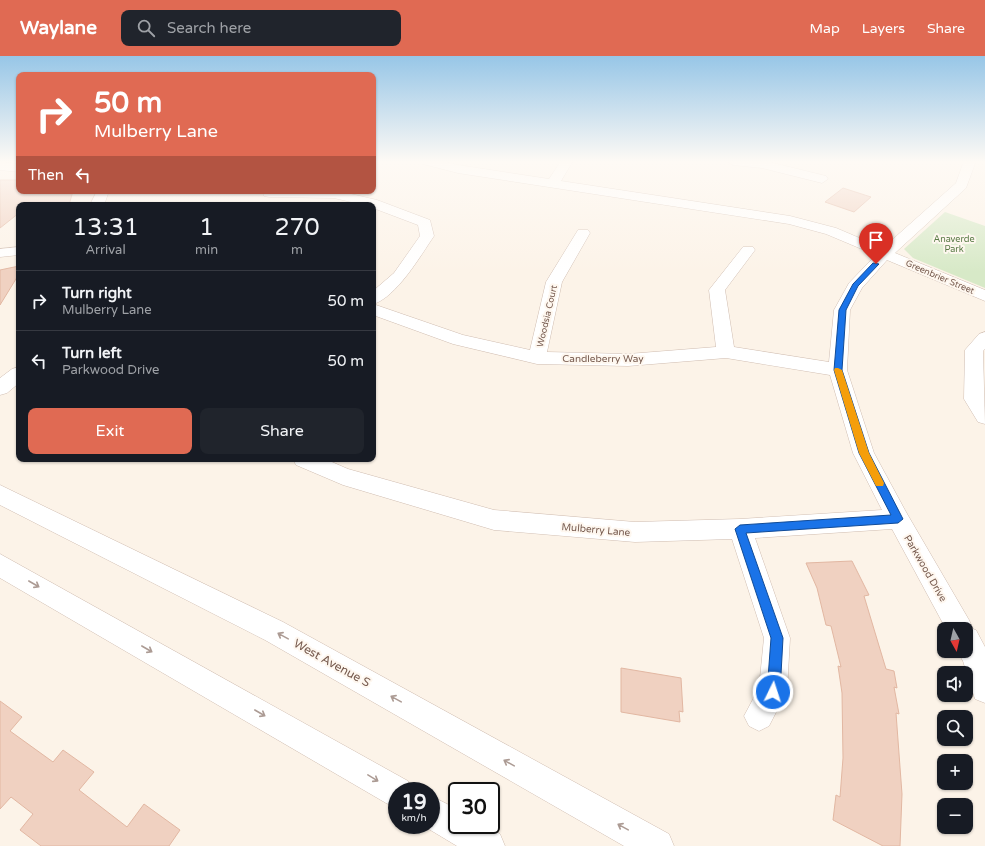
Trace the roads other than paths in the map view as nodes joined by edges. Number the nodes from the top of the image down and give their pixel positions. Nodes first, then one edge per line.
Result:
1 (350, 198) edge
2 (648, 198) edge
3 (948, 198) edge
4 (368, 202) edge
5 (376, 205) edge
6 (583, 232) dead end
7 (748, 250) dead end
8 (16, 251) edge
9 (0, 253) edge
10 (886, 253) junction
11 (376, 296) edge
12 (985, 296) edge
13 (376, 310) edge
14 (985, 338) edge
15 (726, 352) junction
16 (537, 358) junction
17 (838, 370) junction
18 (16, 375) edge
19 (0, 388) edge
20 (985, 416) edge
21 (311, 462) edge
22 (0, 494) edge
23 (898, 519) junction
24 (740, 529) junction
25 (0, 565) edge
26 (956, 622) edge
27 (973, 652) edge
28 (985, 689) edge
29 (759, 716) dead end
30 (388, 787) edge
31 (440, 817) edge
32 (488, 846) edge
33 (657, 846) edge

1 - 4 street
2 - 10 street, Greenbrier Street
3 - 10 street, Parkwood Drive
5 - 11 street
6 - 16 street, Woodsia Court
7 - 15 street
8 - 9 street
10 - 12 street, Greenbrier Street
10 - 17 street, Parkwood Drive
13 - 16 street, Candleberry Way
14 - 20 street
15 - 16 street, Candleberry Way
15 - 17 street, Candleberry Way
17 - 23 street, Parkwood Drive
18 - 19 street
21 - 24 street, Mulberry Lane
33 -> 22 street, West Avenue S
23 - 24 street, Mulberry Lane
23 - 26 street, Parkwood Drive
24 - 29 street
25 -> 30 street
27 - 28 street
31 - 32 street

